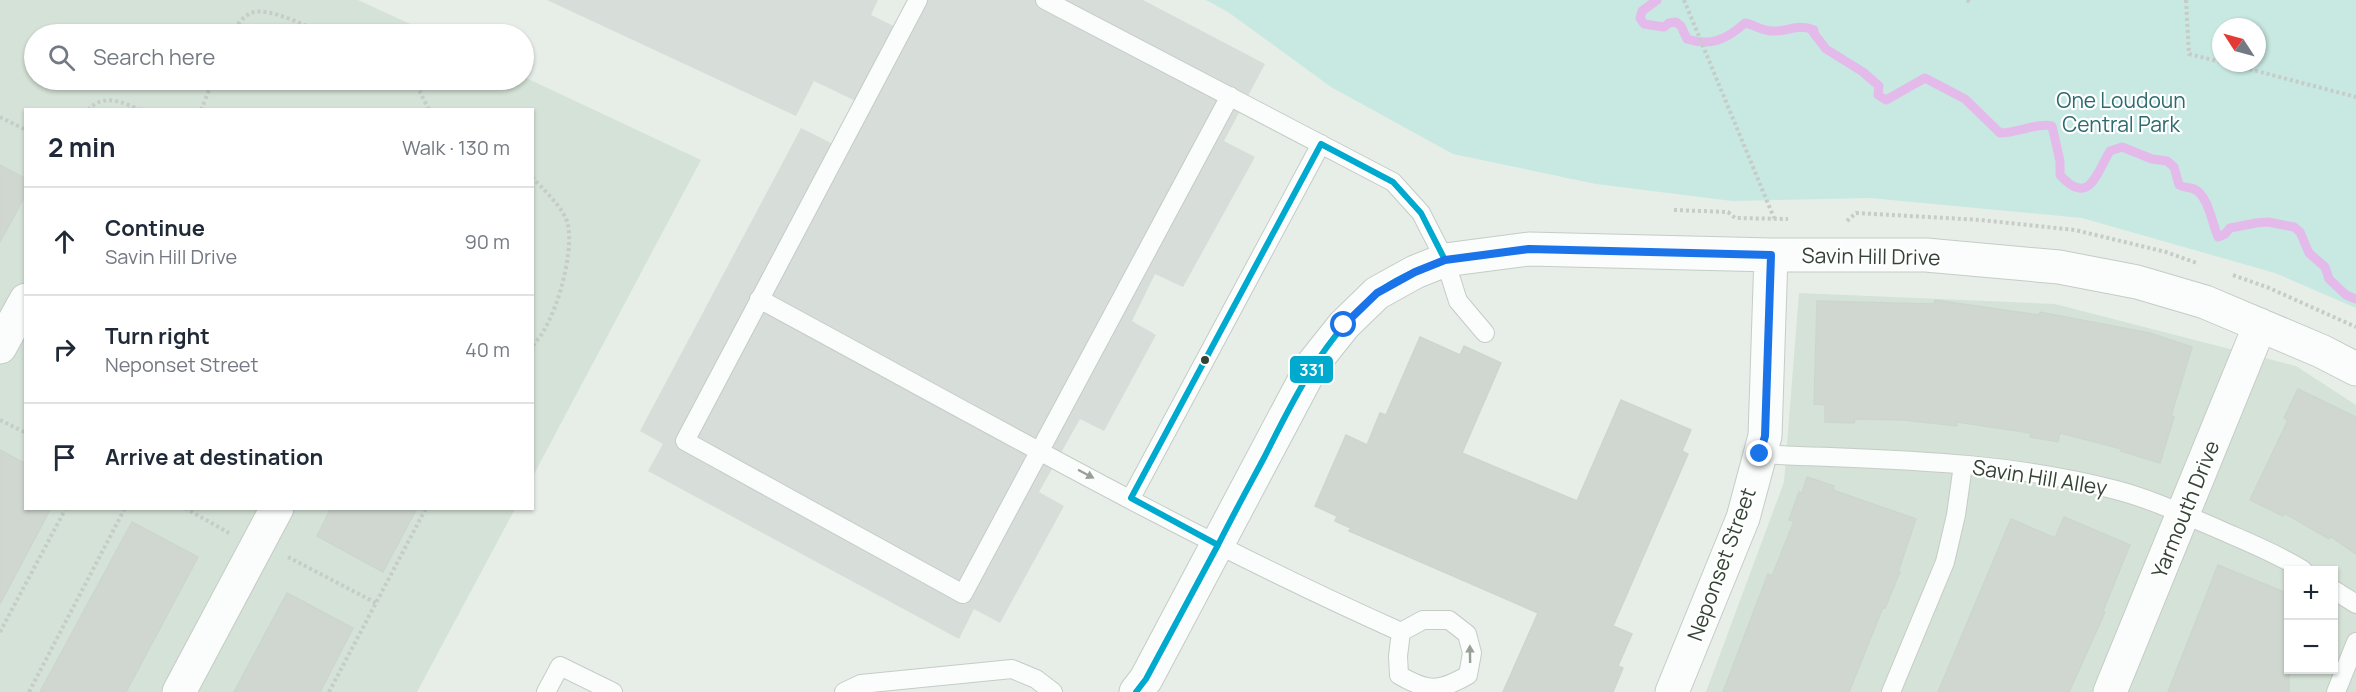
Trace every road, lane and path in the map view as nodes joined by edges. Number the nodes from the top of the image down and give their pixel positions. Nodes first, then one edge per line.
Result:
1 (918, 0) edge
2 (1045, 0) edge
3 (1684, 0) edge
4 (2186, 0) edge
5 (238, 24) edge
6 (298, 24) edge
7 (2212, 60) edge
8 (2259, 72) edge
9 (209, 90) edge
10 (419, 90) edge
11 (1230, 96) junction
12 (2356, 98) edge
13 (90, 108) edge
14 (135, 108) edge
15 (202, 108) edge
16 (428, 108) edge
17 (0, 117) edge
18 (24, 129) edge
19 (1321, 144) junction
20 (534, 179) edge
21 (1774, 219) dead end
22 (1771, 255) junction
23 (1445, 260) junction
24 (759, 299) junction
25 (24, 304) edge
26 (2260, 325) junction
27 (1485, 333) dead end
28 (534, 344) edge
29 (0, 347) edge
30 (2356, 369) edge
31 (0, 420) edge
32 (24, 432) edge
33 (1041, 450) junction
34 (1760, 454) junction
35 (1963, 465) junction
36 (1131, 498) junction
37 (65, 510) edge
38 (123, 510) edge
39 (276, 510) edge
40 (425, 510) edge
41 (2182, 514) junction
42 (1218, 545) junction
43 (2297, 566) edge
44 (2338, 593) edge
45 (2356, 604) edge
46 (0, 632) edge
47 (1401, 632) junction
48 (2356, 642) edge
49 (29, 692) edge
50 (179, 692) edge
51 (328, 692) edge
52 (546, 692) edge
53 (613, 692) edge
54 (844, 692) edge
55 (1053, 692) edge
56 (1136, 692) edge
57 (1672, 692) edge
58 (1891, 692) edge
59 (2110, 692) edge
60 (2336, 692) edge

1 - 24 lane
2 - 11 lane
3 - 21 path
4 - 7 path
5 - 6 path
8 - 12 path
9 - 15 path
10 - 16 path
11 - 19 lane
11 - 33 lane
13 - 14 path
17 - 18 path
19 - 23 lane
19 - 36 lane
20 - 28 path
22 - 23 street, Savin Hill Drive
22 - 26 street, Savin Hill Drive
22 - 34 street, Neponset Street
23 - 27 lane
23 - 42 street, Savin Hill Drive
24 - 33 lane
24 - 33 lane
25 - 29 street
26 - 30 street, Savin Hill Drive
26 - 41 street, Yarmouth Drive
31 - 32 path
33 -> 36 lane
34 - 35 lane, Savin Hill Alley
34 - 57 street, Neponset Street
35 - 41 lane, Savin Hill Alley
35 - 58 lane
36 - 42 lane
37 - 46 path
38 - 49 path
39 - 50 street
40 - 51 path
41 - 43 lane, Savin Hill Alley
41 - 59 street, Yarmouth Drive
42 - 47 lane
42 - 56 street, Savin Hill Drive
44 - 45 lane
47 -> 47 lane
48 - 60 lane
52 - 53 lane
54 - 55 lane

